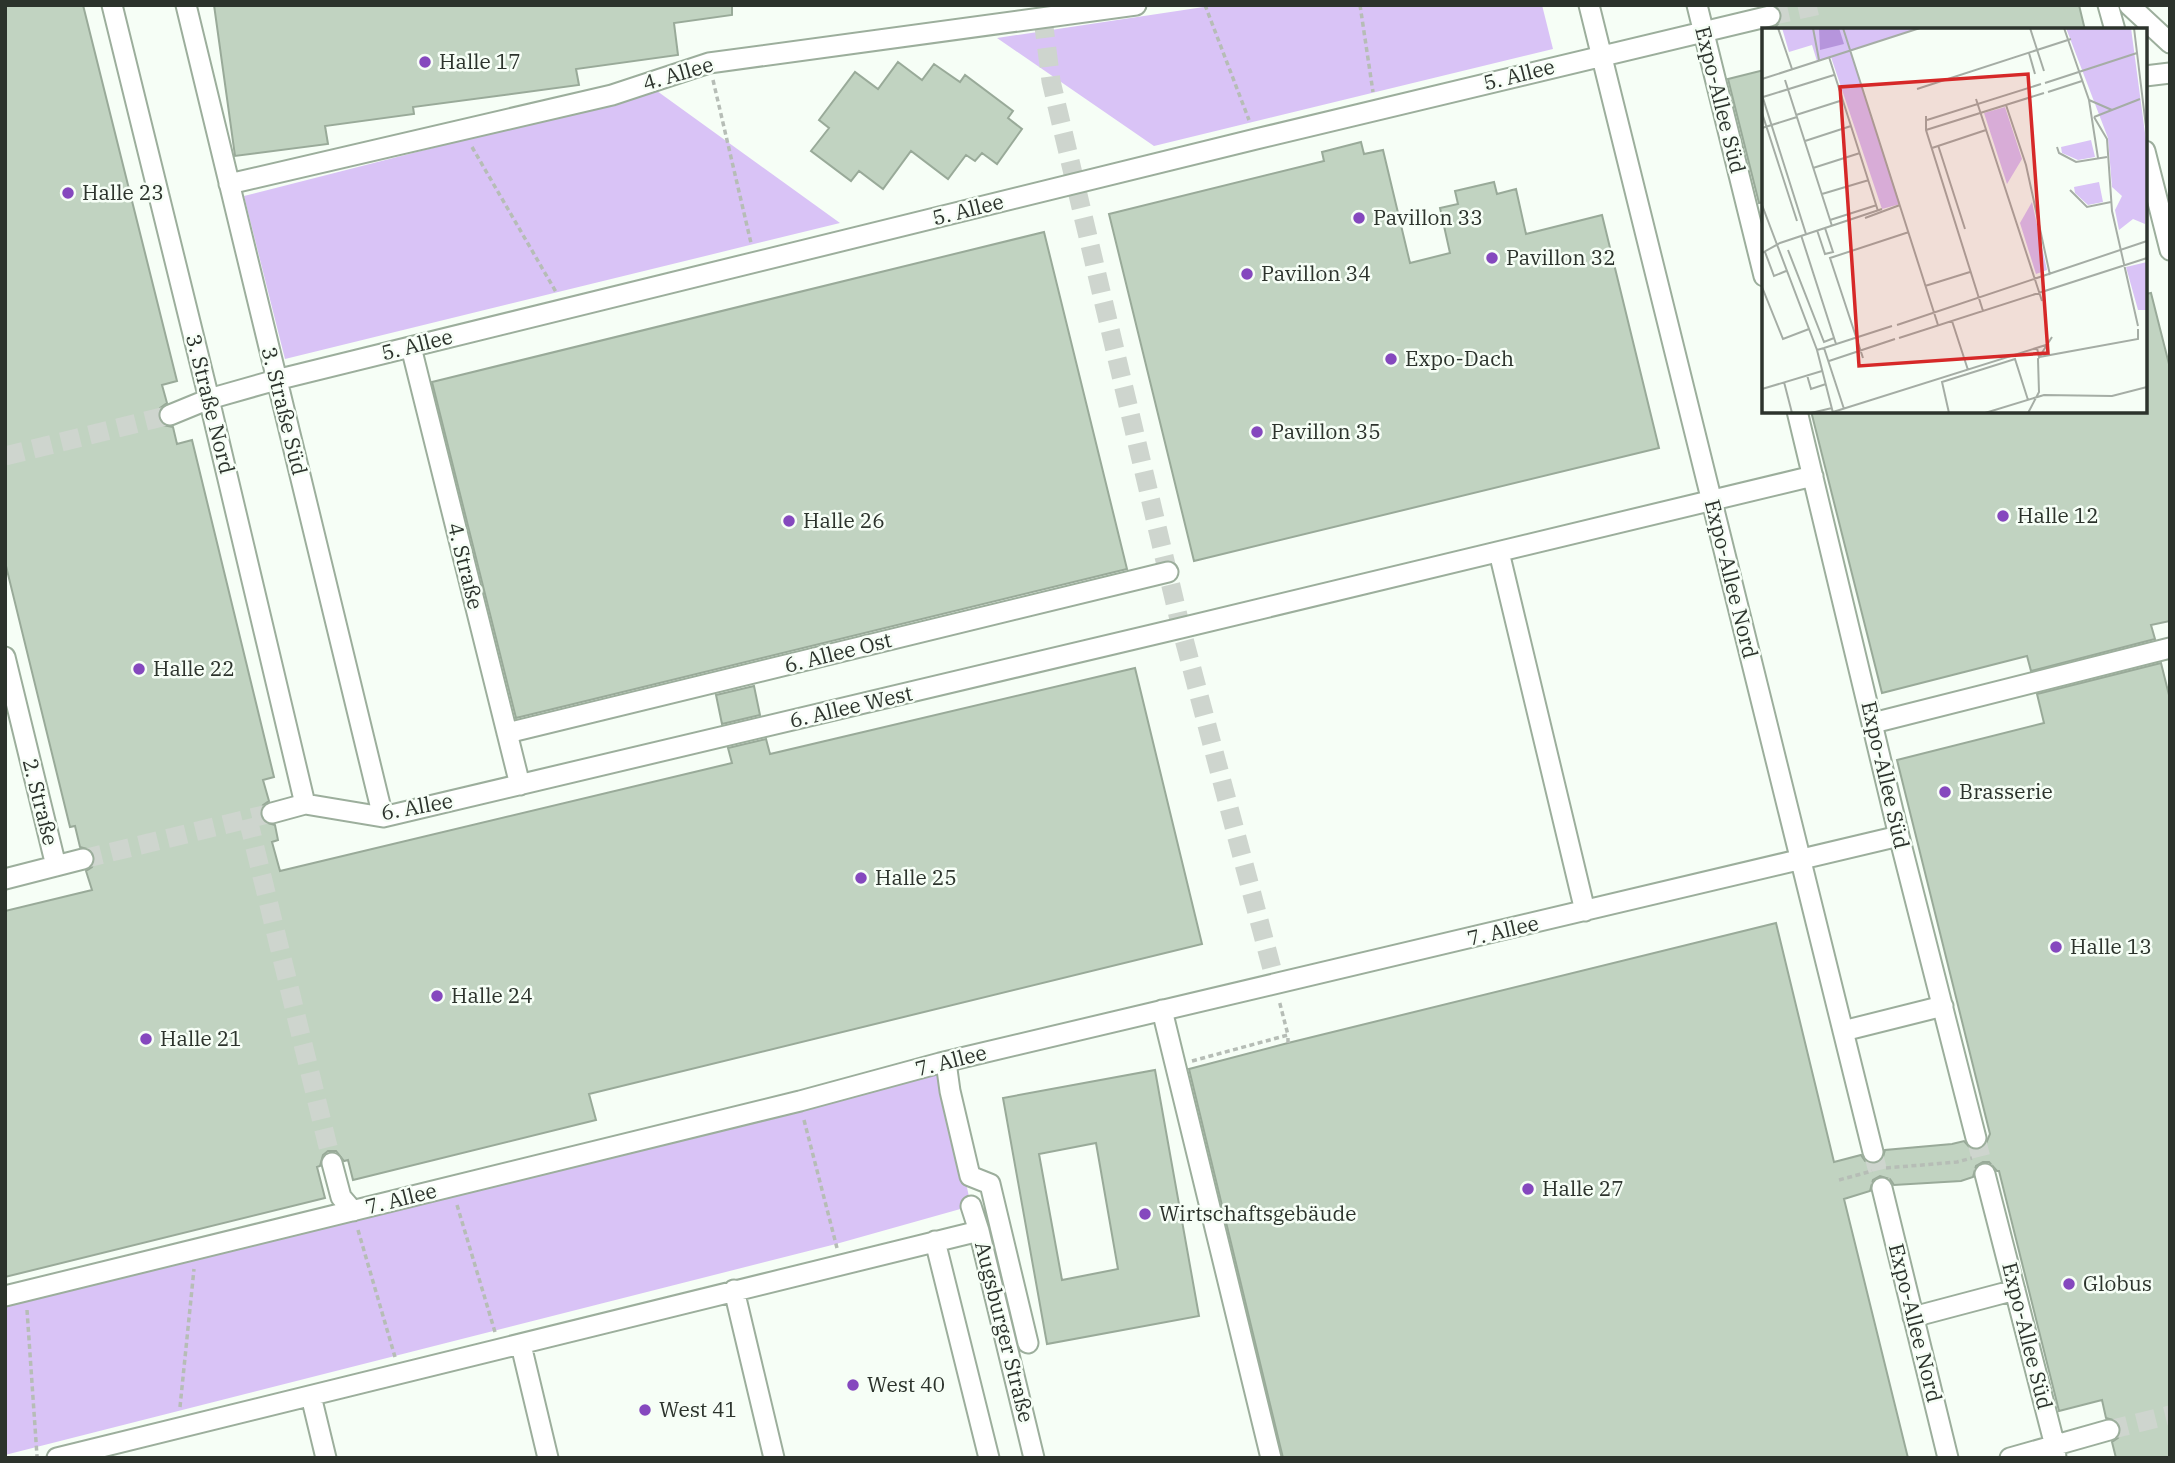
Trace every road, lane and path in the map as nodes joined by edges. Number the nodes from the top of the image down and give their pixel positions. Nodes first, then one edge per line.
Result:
1 (112, 5) edge
2 (186, 5) edge
3 (1136, 5) edge
4 (1205, 5) edge
5 (1360, 5) edge
6 (1589, 5) edge
7 (1697, 5) edge
8 (2108, 5) edge
9 (2129, 5) edge
10 (1770, 16) tunnel mouth
11 (2114, 28) edge
12 (1703, 31) junction
13 (2170, 43) edge
14 (1601, 55) junction
15 (709, 63) junction
16 (2170, 73) edge
17 (2147, 76) edge
18 (1376, 111) junction
19 (462, 130) junction
20 (1256, 139) junction
21 (2147, 159) edge
22 (229, 184) junction
23 (2170, 250) edge
24 (756, 262) junction
25 (1762, 268) edge
26 (566, 309) junction
27 (411, 347) junction
28 (276, 380) junction
29 (209, 399) junction
30 (1797, 413) edge
31 (170, 415) tunnel mouth
32 (1813, 476) junction
33 (1712, 501) junction
34 (1499, 552) junction
35 (1168, 572) dead end
36 (2170, 648) edge
37 (5, 657) edge
38 (1874, 723) junction
39 (507, 733) junction
40 (520, 785) junction
41 (305, 804) junction
42 (272, 813) tunnel mouth
43 (383, 817) junction
44 (1899, 836) junction
45 (83, 859) tunnel mouth
46 (1801, 860) junction
47 (55, 866) junction
48 (5, 879) edge
49 (1585, 911) junction
50 (1276, 984) junction
51 (1943, 1006) junction
52 (1163, 1010) junction
53 (1843, 1031) junction
54 (1288, 1035) junction
55 (1288, 1043) dead end
56 (946, 1062) junction
57 (1175, 1066) junction
58 (800, 1101) junction
59 (1873, 1152) tunnel mouth
60 (1981, 1156) junction
61 (332, 1163) tunnel mouth
62 (1839, 1180) dead end
63 (452, 1186) junction
64 (1882, 1188) tunnel mouth
65 (971, 1206) dead end
66 (353, 1211) junction
67 (979, 1231) junction
68 (935, 1241) junction
69 (196, 1249) junction
70 (841, 1264) junction
71 (734, 1290) junction
72 (2015, 1290) junction
73 (26, 1291) junction
74 (5, 1296) edge
75 (1913, 1317) junction
76 (1028, 1343) dead end
77 (521, 1345) junction
78 (500, 1350) junction
79 (399, 1374) junction
80 (311, 1396) junction
81 (178, 1428) junction
82 (2109, 1430) tunnel mouth
83 (104, 1452) edge
84 (2055, 1452) edge
85 (37, 1458) edge
86 (57, 1458) edge
87 (326, 1458) edge
88 (548, 1458) edge
89 (774, 1458) edge
90 (989, 1458) edge
91 (1034, 1458) edge
92 (1271, 1458) edge
93 (1948, 1458) edge
94 (2010, 1458) edge

1 - 29 lane, 3. Straße Nord
2 - 22 lane, 3. Straße Süd
3 - 15 lane, 4. Allee
4 - 20 path
5 - 18 path
6 - 14 lane, Expo-Allee Nord
7 - 12 lane, Expo-Allee Süd
8 - 11 lane
9 - 13 lane
10 - 12 lane, 5. Allee
12 - 14 lane, 5. Allee
12 - 25 lane, Expo-Allee Süd
14 - 18 lane, 5. Allee
14 - 33 lane, Expo-Allee Nord
15 - 19 lane, 4. Allee
15 - 24 path
16 - 17 lane
18 - 20 lane, 5. Allee
19 - 22 lane, 4. Allee
19 - 26 path
20 - 24 lane, 5. Allee
21 - 23 lane
22 - 28 lane, 3. Straße Süd
24 - 26 lane, 5. Allee
26 - 27 lane, 5. Allee
27 - 28 lane, 5. Allee
27 - 39 lane, 4. Straße
28 - 29 lane, 5. Allee
28 - 43 lane, 3. Straße Süd
29 - 31 lane, 5. Allee
29 - 41 lane, 3. Straße Nord
30 - 32 lane, Expo-Allee Süd
32 - 33 lane, 6. Allee West
32 - 38 lane, Expo-Allee Süd
33 - 34 lane, 6. Allee West
33 - 46 lane, Expo-Allee Nord
34 - 40 lane, 6. Allee West
34 - 49 lane
35 - 39 lane, 6. Allee Ost
36 - 38 lane
37 - 47 lane, 2. Straße
38 - 44 lane, Expo-Allee Süd
39 - 40 lane, 4. Straße
40 - 43 lane, 6. Allee
41 - 42 lane, 6. Allee
41 - 43 lane, 6. Allee
44 - 46 lane, 7. Allee
44 - 51 lane, Expo-Allee Süd
45 - 47 lane
46 - 49 lane, 7. Allee
46 - 53 lane, Expo-Allee Nord
47 - 48 lane
49 - 50 lane, 7. Allee
50 - 52 lane, 7. Allee
50 - 54 path
51 - 53 lane
51 - 60 lane, Expo-Allee Süd
52 - 56 lane, 7. Allee
52 - 57 lane
53 - 59 lane, Expo-Allee Nord
54 - 55 path
54 - 57 path
56 - 58 lane, 7. Allee
56 - 76 lane
57 - 92 lane
58 - 63 lane, 7. Allee
58 - 70 path
60 - 62 path
60 - 72 lane, Expo-Allee Süd
61 - 66 lane
63 - 66 lane, 7. Allee
63 - 78 path
64 - 75 lane, Expo-Allee Nord
65 - 67 lane, Augsburger Straße
66 - 69 lane, 7. Allee
66 - 79 path
67 - 68 lane
67 - 91 lane, Augsburger Straße
68 - 70 lane
68 - 90 lane
69 - 73 lane, 7. Allee
69 - 81 path
70 - 71 lane
71 - 77 lane
71 - 89 lane
72 - 75 lane
72 - 84 lane, Expo-Allee Süd
73 - 74 lane, 7. Allee
73 - 85 path
75 - 93 lane, Expo-Allee Nord
77 - 78 lane
77 - 88 lane
78 - 79 lane
79 - 80 lane
80 - 81 lane
80 - 87 lane
81 - 83 lane
82 - 84 lane
83 - 86 lane
84 - 94 lane

